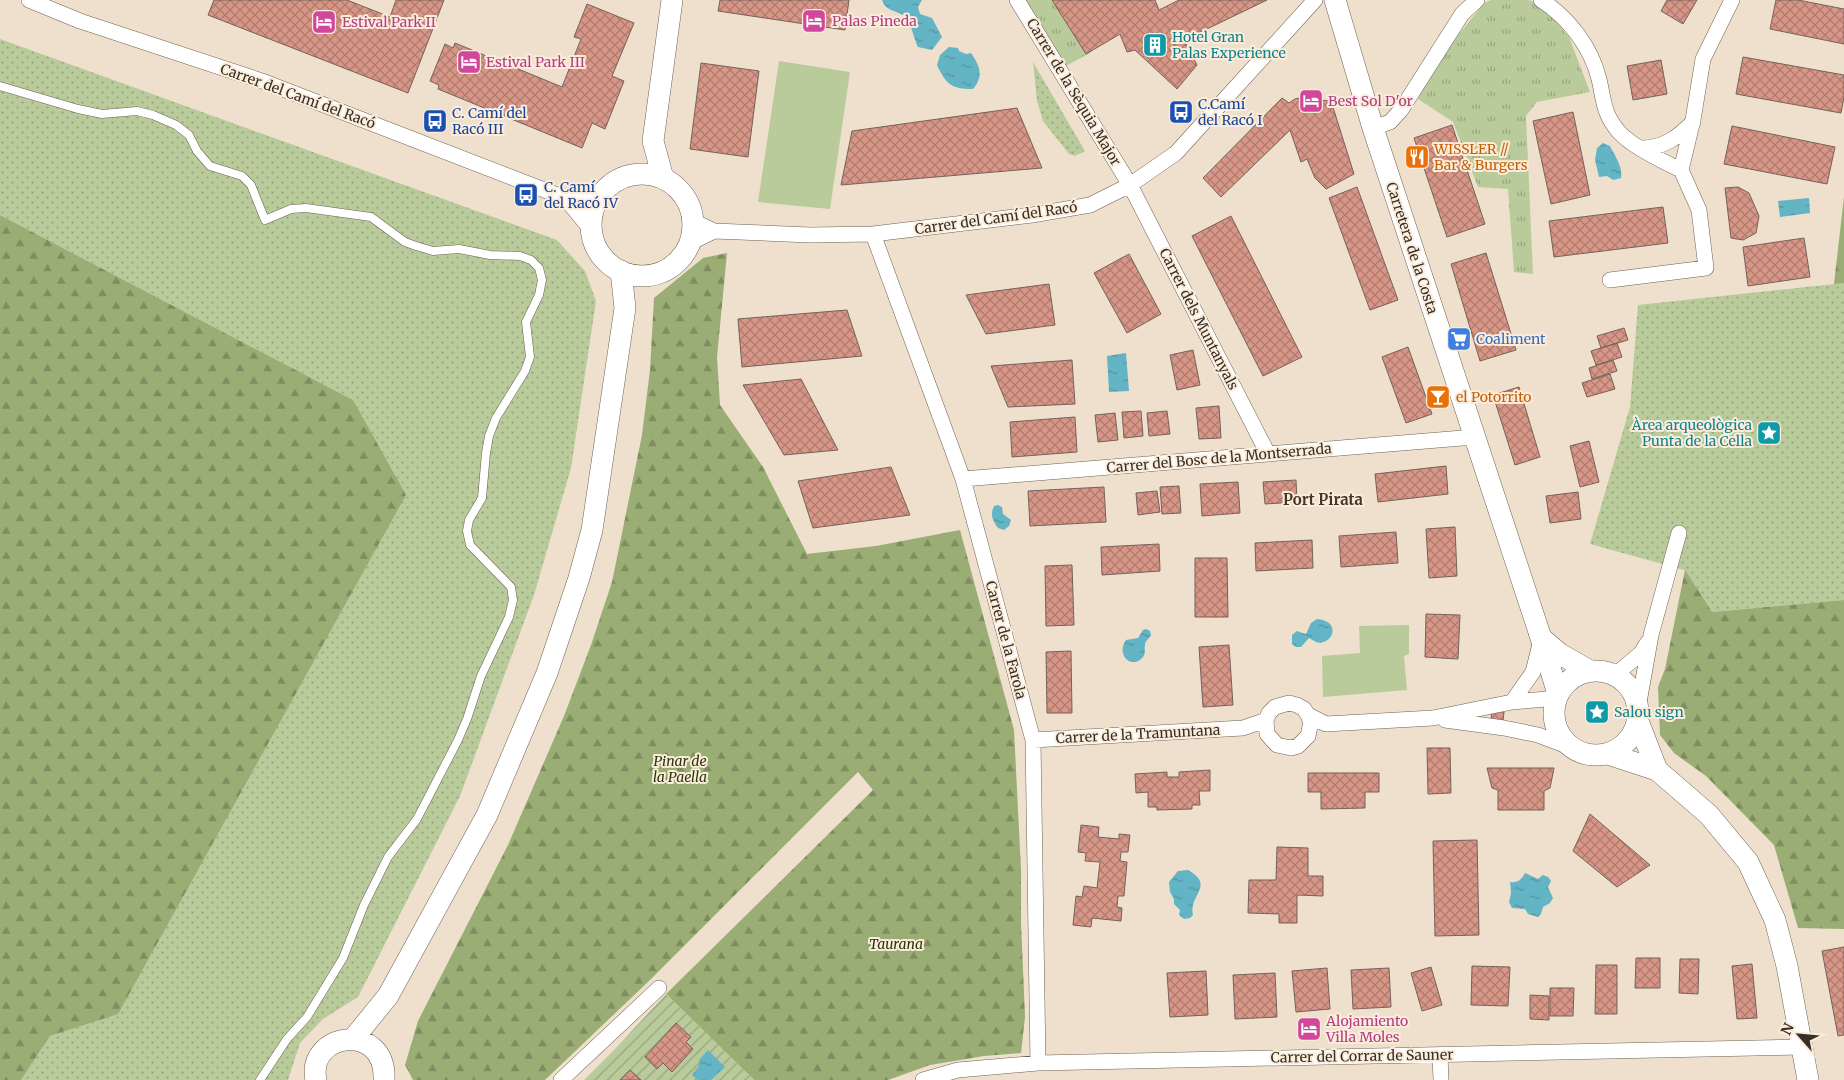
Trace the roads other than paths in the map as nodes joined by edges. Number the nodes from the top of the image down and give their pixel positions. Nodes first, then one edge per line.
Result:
1 (29, 0) edge
2 (672, 0) edge
3 (1017, 0) edge
4 (1315, 0) edge
5 (1477, 0) edge
6 (1541, 0) edge
7 (1732, 0) edge
8 (1337, 8) edge
9 (0, 86) edge
10 (1693, 122) junction
11 (1373, 128) junction
12 (653, 141) junction
13 (1642, 148) junction
14 (1681, 170) junction
15 (628, 176) junction
16 (663, 178) junction
17 (1130, 185) junction
18 (600, 196) junction
19 (565, 198) junction
20 (693, 221) junction
21 (592, 231) junction
22 (714, 231) junction
23 (874, 234) junction
24 (690, 243) junction
25 (621, 271) junction
26 (650, 275) junction
27 (1610, 280) dead end
28 (624, 314) junction
29 (1475, 437) junction
30 (1268, 454) junction
31 (963, 479) junction
32 (1679, 533) dead end
33 (1651, 635) junction
34 (1541, 638) junction
35 (1590, 671) junction
36 (1615, 675) junction
37 (1557, 696) junction
38 (1512, 702) junction
39 (1308, 715) junction
40 (1638, 715) junction
41 (1433, 718) junction
42 (1326, 724) junction
43 (1267, 727) junction
44 (1308, 736) junction
45 (1033, 740) junction
46 (1570, 747) junction
47 (1608, 754) junction
48 (1657, 770) junction
49 (659, 988) dead end
50 (388, 996) junction
51 (353, 1039) junction
52 (1802, 1047) junction
53 (374, 1049) junction
54 (1440, 1055) junction
55 (1038, 1063) junction
56 (959, 1075) edge
57 (260, 1080) edge
58 (316, 1080) edge
59 (384, 1080) edge
60 (561, 1080) edge
61 (923, 1080) edge
62 (1440, 1080) edge
63 (1808, 1080) edge

1 - 19 street, Carrer del Camí del Racó
2 - 12 street
3 - 17 street, Carrer de la Sèquia Major
4 - 17 street, Carrer del Camí del Racó
5 - 11 street
6 - 13 street
7 - 10 street
8 - 11 street, Carretera de la Costa
9 - 57 lane
10 - 13 street
10 - 14 street
11 - 29 street, Carretera de la Costa
12 - 15 street
12 - 16 street
13 - 14 street
14 - 27 street
15 - 16 street
15 - 18 street
16 - 20 street
17 - 23 street, Carrer del Camí del Racó
17 - 30 street, Carrer dels Muntanyals
18 - 19 street, Carrer del Camí del Racó
18 - 21 street
19 - 21 street, Carrer del Camí del Racó
20 - 22 street, Carrer del Camí del Racó
20 - 24 street
21 - 25 street
22 - 23 street, Carrer del Camí del Racó
22 - 24 street, Carrer del Camí del Racó
23 - 31 street, Carrer de la Farola
24 - 26 street
25 - 26 street
25 - 28 street
26 - 28 street
28 - 50 street
29 - 30 street, Carrer del Bosc de la Montserrada
29 - 34 street, Carretera de la Costa
30 - 31 street, Carrer del Bosc de la Montserrada
31 - 45 street, Carrer de la Farola
32 - 33 street
33 - 36 street
33 - 40 street
34 - 35 street
34 - 37 street, Carretera de la Costa
34 - 38 street
35 - 36 street
35 - 37 street
36 - 40 street
37 - 38 street
37 - 46 street
38 - 41 street
39 - 42 street
39 - 43 street
39 - 44 street
40 - 47 street
40 - 48 street
41 - 42 street
41 - 46 street
42 - 44 street
43 - 44 street
43 - 45 street, Carrer de la Tramuntana
45 - 55 street, Carrer de la Farola
46 - 47 street
47 - 48 street
48 - 52 street
49 - 60 street
50 - 51 street
50 - 53 street
51 - 53 street
51 - 58 street
52 - 54 street, Carrer del Corrar de Sauner
52 - 63 street
53 - 59 street
54 - 55 street, Carrer del Corrar de Sauner
54 - 62 street
55 - 56 street, Carrer del Corrar de Sauner
56 - 61 street, Carrer del Corrar de Sauner

